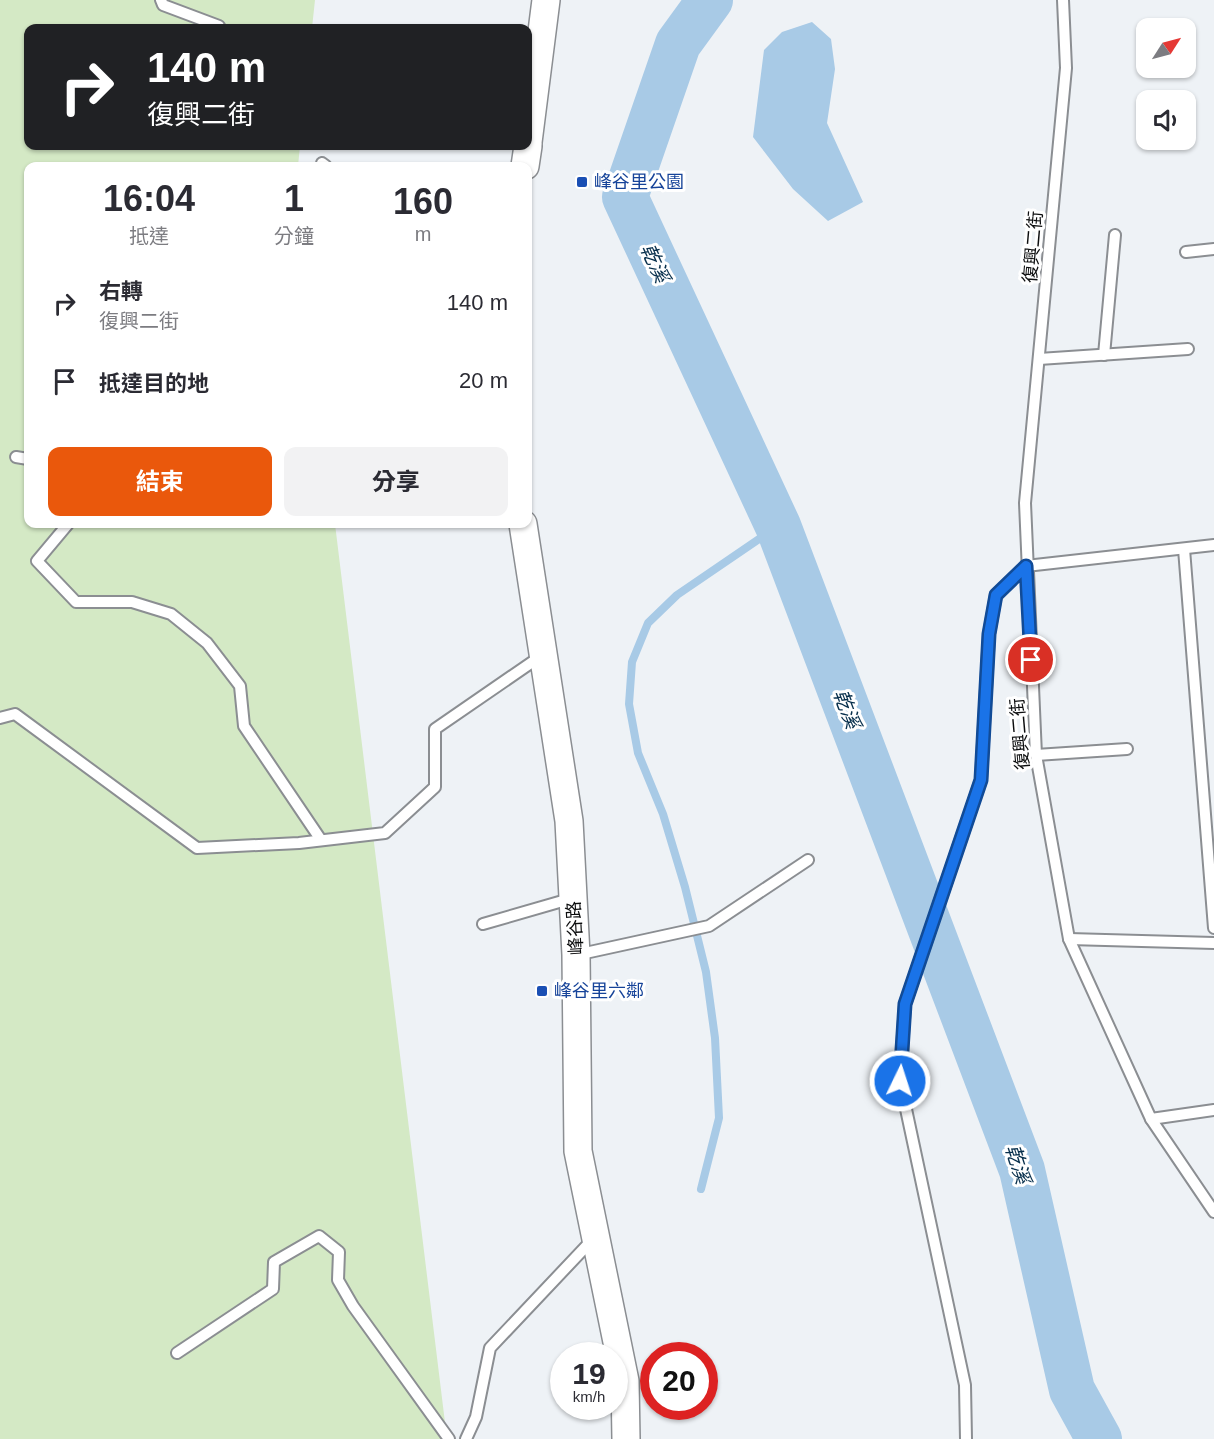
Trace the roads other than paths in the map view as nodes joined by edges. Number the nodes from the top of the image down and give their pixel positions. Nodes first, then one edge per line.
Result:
1 (161, 0) edge
2 (546, 0) edge
3 (1063, 0) edge
4 (214, 24) edge
5 (532, 112) edge
6 (1115, 235) dead end
7 (1214, 249) edge
8 (1186, 252) dead end
9 (1188, 349) dead end
10 (1104, 355) junction
11 (1039, 358) junction
12 (16, 457) dead end
13 (24, 458) edge
14 (65, 528) edge
15 (524, 528) edge
16 (1214, 545) edge
17 (1184, 549) junction
18 (1026, 566) junction
19 (543, 654) junction
20 (0, 718) edge
21 (1127, 749) dead end
22 (1036, 755) junction
23 (321, 840) junction
24 (808, 860) dead end
25 (573, 898) junction
26 (483, 924) dead end
27 (1214, 928) edge
28 (1069, 939) junction
29 (1214, 943) edge
30 (576, 955) junction
31 (1214, 1110) edge
32 (1151, 1119) junction
33 (1214, 1212) edge
34 (596, 1235) junction
35 (177, 1353) dead end
36 (449, 1439) edge
37 (466, 1439) edge
38 (626, 1439) edge
39 (966, 1439) edge

1 - 4 lane
2 - 5 street
3 - 11 lane, 復興二街
6 - 10 lane
7 - 8 lane
9 - 10 lane
10 - 11 lane
11 - 18 lane, 復興二街
12 - 13 lane
14 - 23 lane
15 - 19 street, 峰谷路
16 - 17 lane
17 - 18 lane
17 - 27 lane
18 - 22 lane, 復興二街
18 - 39 lane
19 - 23 lane
19 - 25 street, 峰谷路
20 - 23 lane
21 - 22 lane
22 - 28 lane, 復興二街
24 - 30 lane
25 - 26 lane
25 - 30 street, 峰谷路
28 - 29 lane
28 - 32 lane, 復興二街
30 - 34 street, 峰谷路
31 - 32 lane
32 - 33 lane, 復興二街
34 - 37 lane
34 - 38 street, 峰谷路
35 - 36 lane

